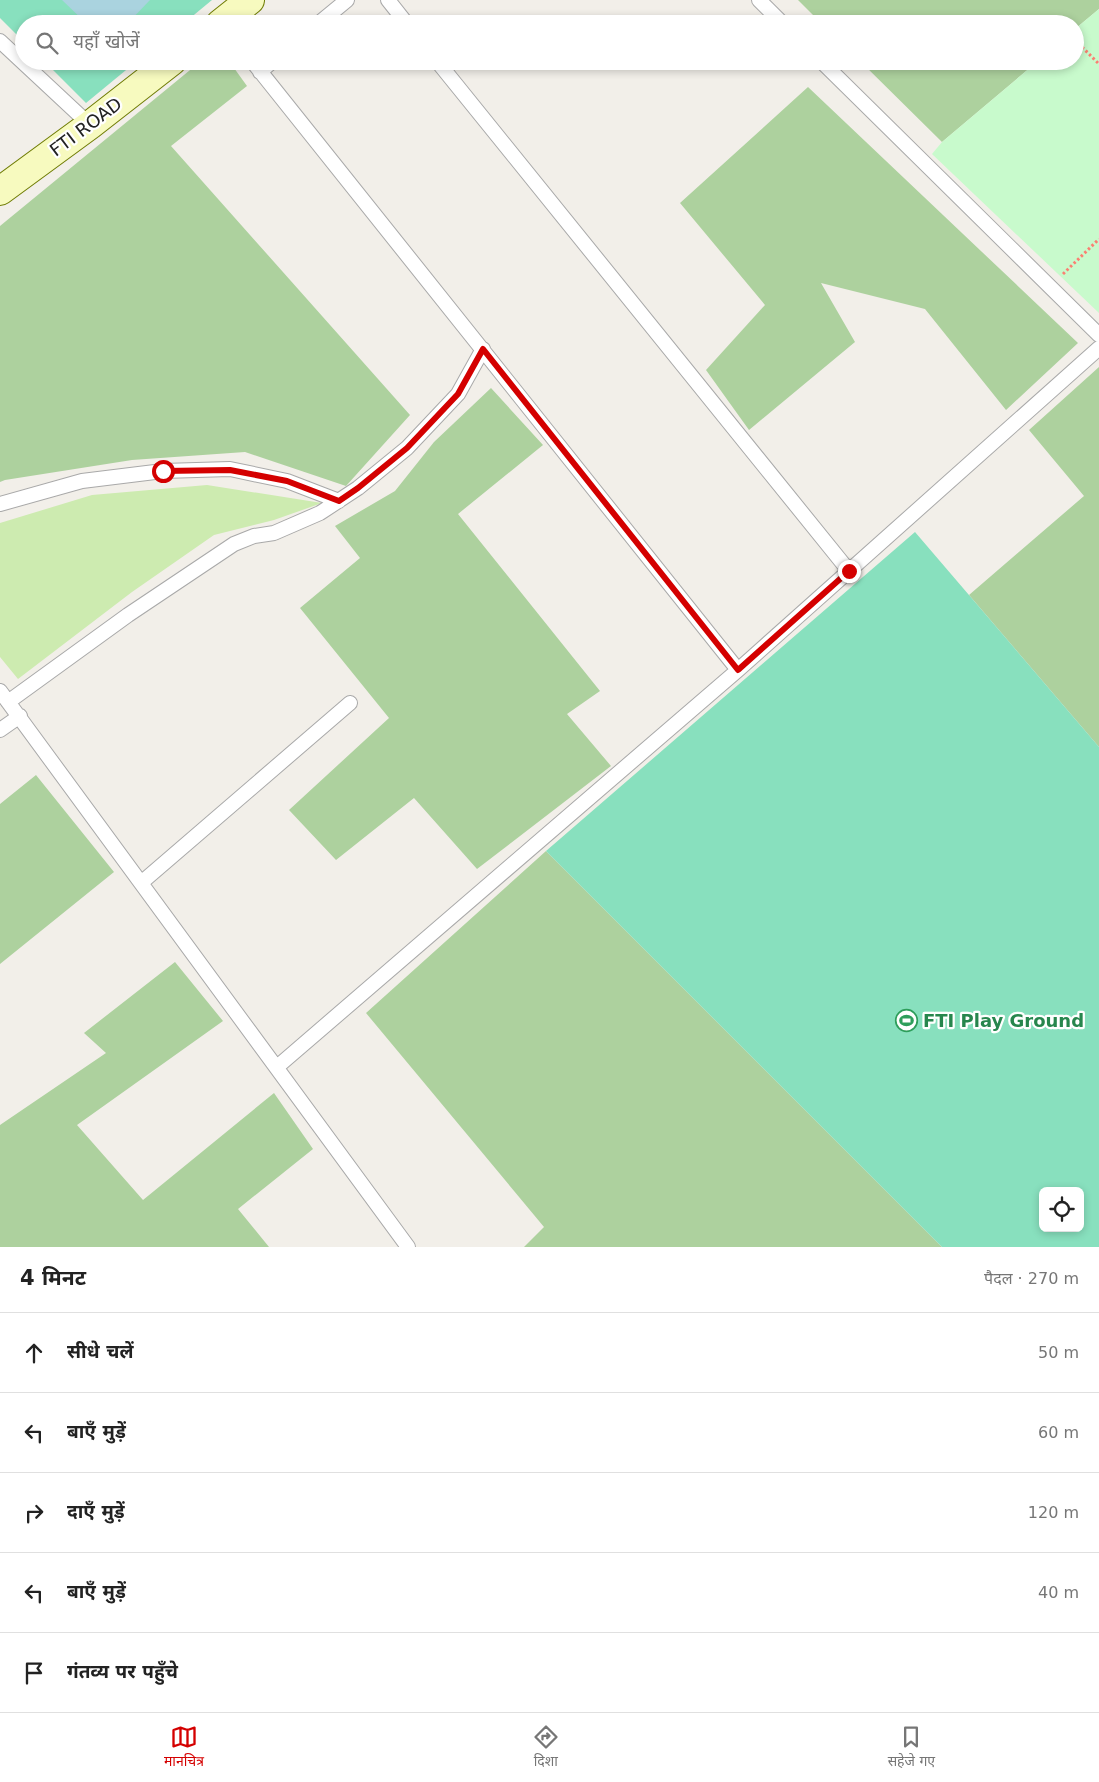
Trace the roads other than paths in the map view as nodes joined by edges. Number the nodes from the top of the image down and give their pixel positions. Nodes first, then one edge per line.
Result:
1 (250, 0) edge
2 (347, 0) edge
3 (388, 0) edge
4 (759, 0) edge
5 (231, 15) edge
6 (329, 15) edge
7 (400, 15) edge
8 (775, 15) edge
9 (0, 41) edge
10 (15, 55) edge
11 (31, 70) edge
12 (160, 70) edge
13 (259, 70) edge
14 (444, 70) edge
15 (831, 70) edge
16 (90, 125) junction
17 (0, 191) edge
18 (1099, 335) edge
19 (1099, 348) edge
20 (483, 349) junction
21 (339, 501) junction
22 (0, 504) edge
23 (849, 571) junction
24 (738, 670) junction
25 (4, 696) edge
26 (350, 704) dead end
27 (20, 716) junction
28 (0, 730) edge
29 (142, 883) junction
30 (277, 1067) junction
31 (408, 1247) edge

1 - 5 main road
2 - 6 lane
3 - 7 lane
4 - 8 lane
9 - 10 lane
11 - 16 lane
12 - 16 main road, FTI ROAD
13 - 20 lane
14 - 23 lane
15 - 18 lane
16 - 17 main road, FTI ROAD
19 - 23 lane
20 - 21 lane
20 - 24 lane
21 - 22 lane
21 - 25 lane
23 - 24 lane
24 - 30 lane
25 - 27 lane
26 - 29 lane
27 - 28 lane
27 - 29 lane
29 - 30 lane
30 - 31 lane

